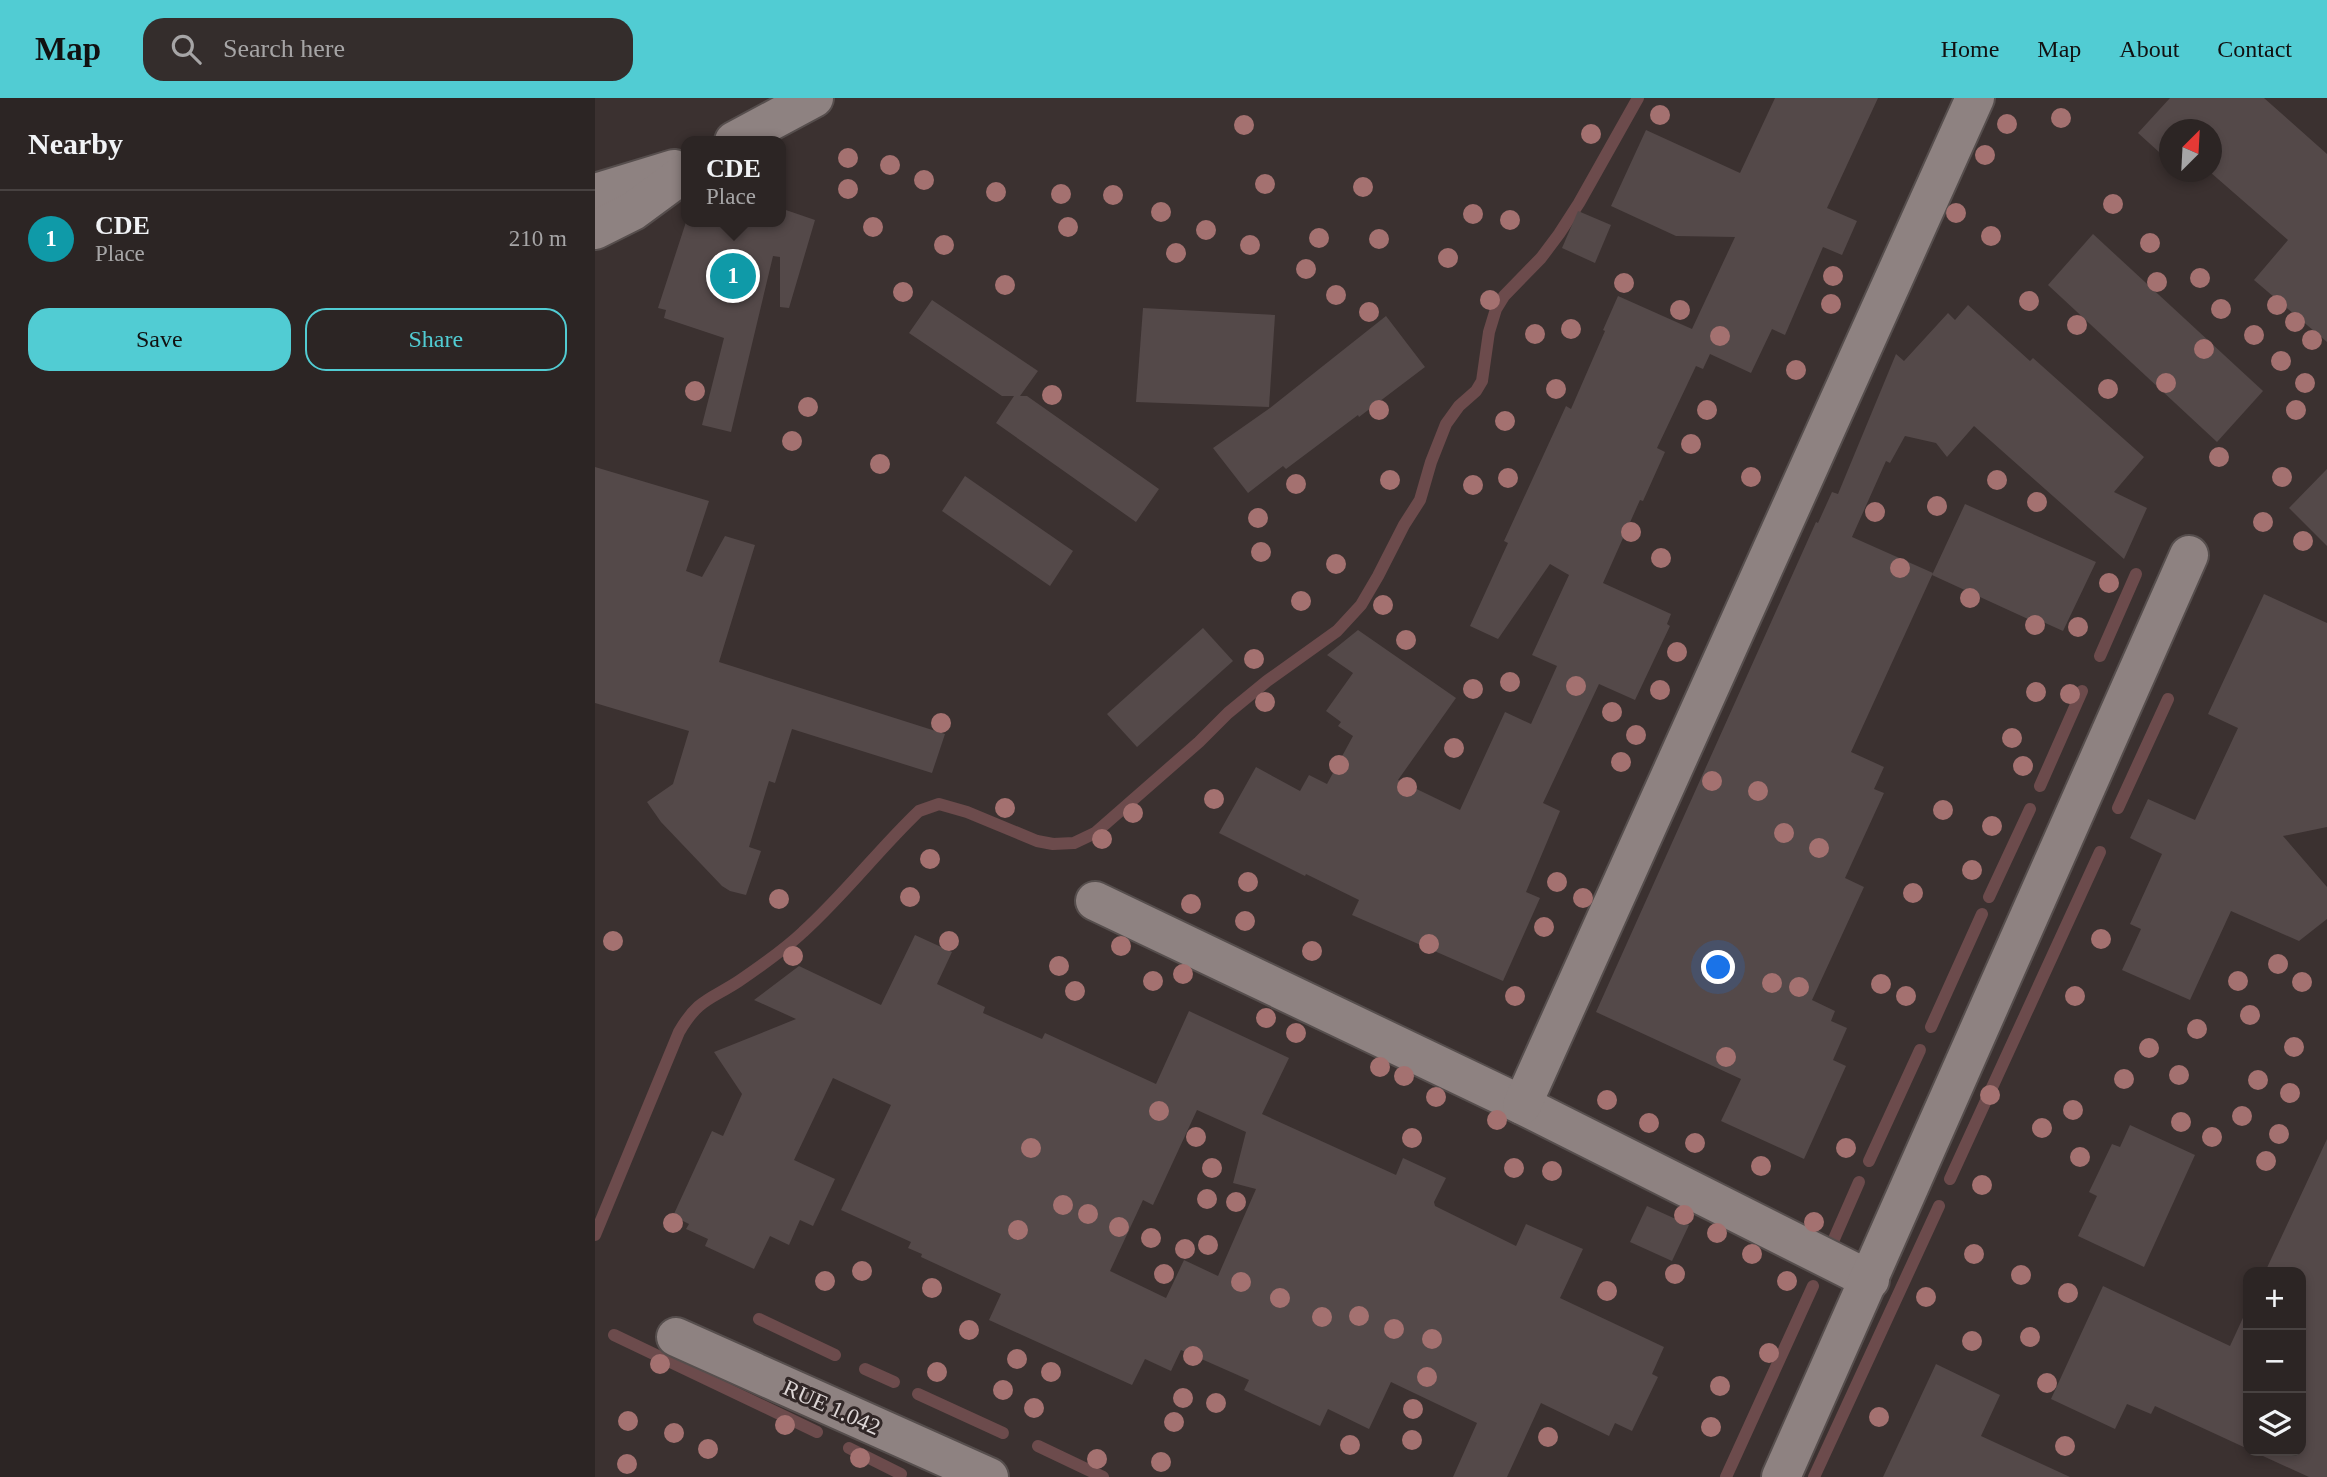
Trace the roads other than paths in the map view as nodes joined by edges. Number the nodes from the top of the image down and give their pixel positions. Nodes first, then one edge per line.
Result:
1 (814, 98) edge
2 (1975, 98) edge
3 (743, 136) edge
4 (681, 167) edge
5 (681, 176) edge
6 (595, 193) edge
7 (595, 230) edge
8 (2189, 555) dead end
9 (1095, 901) dead end
10 (1522, 1105) junction
11 (1870, 1280) junction
12 (676, 1337) dead end
13 (989, 1477) edge
14 (1781, 1477) edge

1 - 3 street
2 - 10 street
4 - 6 street
5 - 7 street
8 - 11 street
9 - 10 street
10 - 11 street
11 - 14 street
12 - 13 street, RUE 1.042

